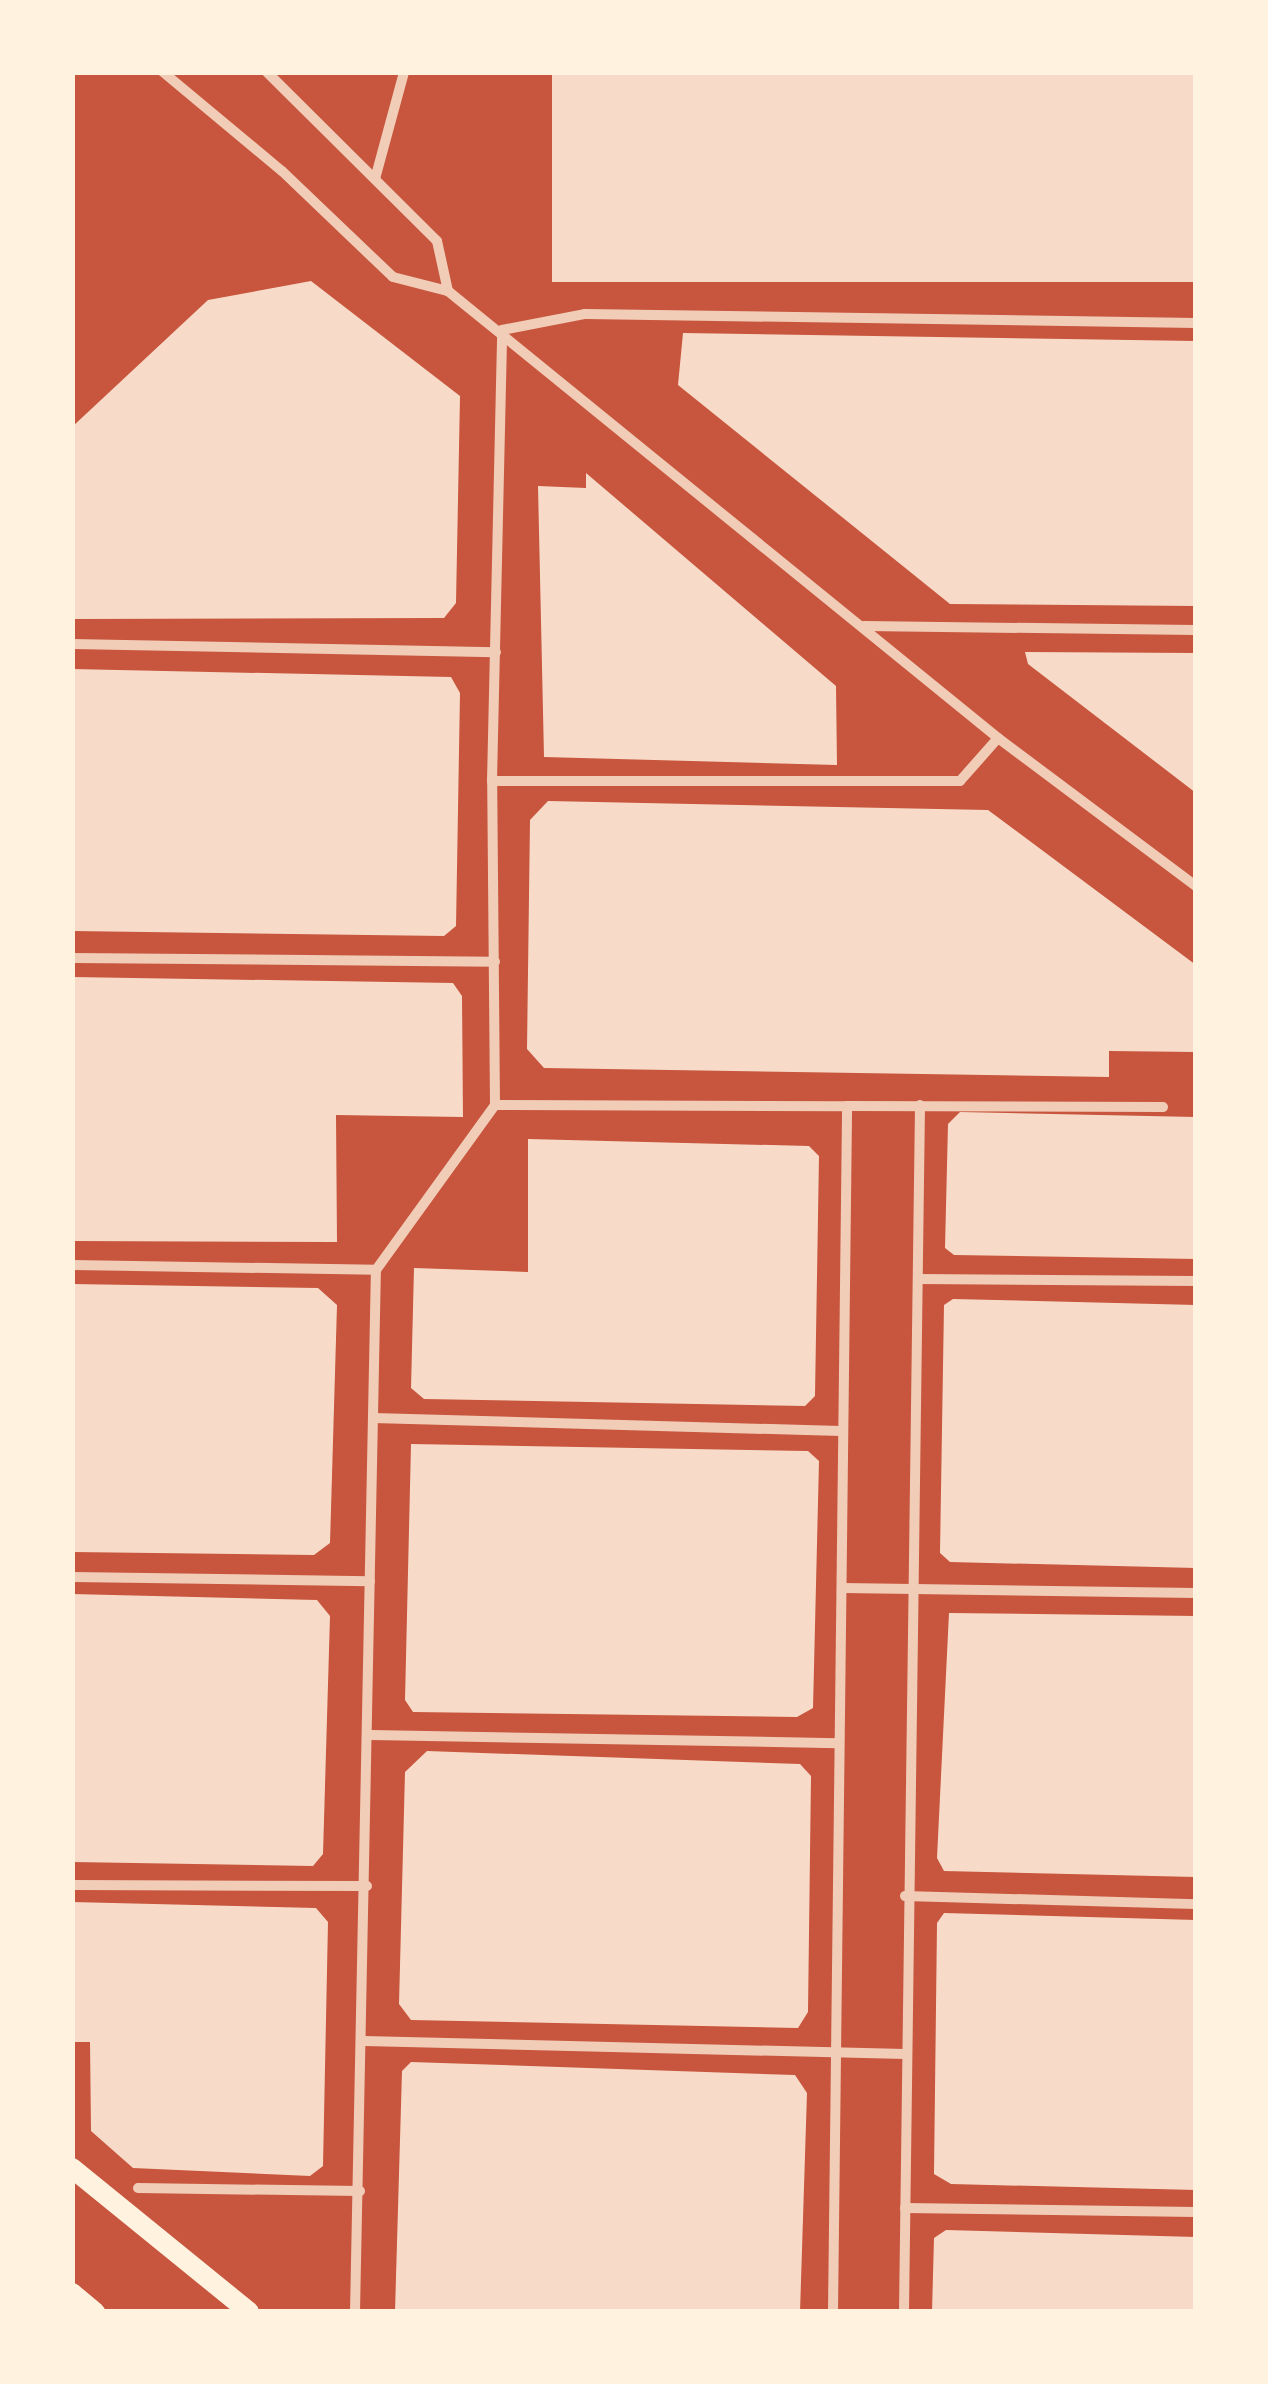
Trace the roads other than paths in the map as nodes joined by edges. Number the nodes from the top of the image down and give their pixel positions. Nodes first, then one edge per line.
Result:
1 (162, 72) edge
2 (267, 72) edge
3 (404, 72) edge
4 (375, 178) junction
5 (448, 291) junction
6 (1196, 323) edge
7 (502, 330) junction
8 (864, 626) junction
9 (1196, 630) edge
10 (72, 644) edge
11 (496, 652) junction
12 (998, 738) junction
13 (492, 781) junction
14 (1196, 886) edge
15 (72, 958) edge
16 (495, 962) junction
17 (495, 1105) junction
18 (920, 1105) junction
19 (847, 1106) junction
20 (1163, 1107) dead end
21 (72, 1265) edge
22 (376, 1270) junction
23 (918, 1279) junction
24 (1196, 1282) edge
25 (373, 1418) junction
26 (841, 1432) junction
27 (72, 1577) edge
28 (370, 1581) junction
29 (843, 1588) junction
30 (912, 1589) junction
31 (1196, 1593) edge
32 (371, 1735) junction
33 (838, 1743) junction
34 (72, 1885) edge
35 (367, 1886) junction
36 (906, 1896) junction
37 (1196, 1904) edge
38 (364, 2041) junction
39 (838, 2053) junction
40 (906, 2054) junction
41 (72, 2168) edge
42 (138, 2188) dead end
43 (360, 2191) junction
44 (906, 2208) junction
45 (1196, 2212) edge
46 (72, 2292) edge
47 (95, 2312) edge
48 (249, 2312) edge
49 (355, 2312) edge
50 (834, 2312) edge
51 (904, 2312) edge

1 - 5 street
2 - 4 street
3 - 4 street
4 - 5 street
5 - 7 street
6 - 7 street
7 - 8 street
7 - 11 street
8 - 9 street
8 - 12 street
10 - 11 street
11 - 13 street
12 - 13 street
12 - 14 street
13 - 16 street
15 - 16 street
16 - 17 street
17 - 19 street
17 - 22 street
18 - 19 street
18 - 20 street
18 - 23 street
19 - 26 street
21 - 22 street
22 - 25 street
23 - 24 street
23 - 30 street
25 - 26 street
25 - 28 street
26 - 29 street
27 - 28 street
28 - 32 street
29 - 30 street
29 - 33 street
30 - 31 street
30 - 36 street
32 - 33 street
32 - 35 street
33 - 39 street
34 - 35 street
35 - 38 street
36 - 37 street
36 - 40 street
38 - 39 street
38 - 43 street
39 - 40 street
39 - 50 street
40 - 44 street
41 - 48 main road
42 - 43 street
43 - 49 street
44 - 45 street
44 - 51 street
46 - 47 main road

